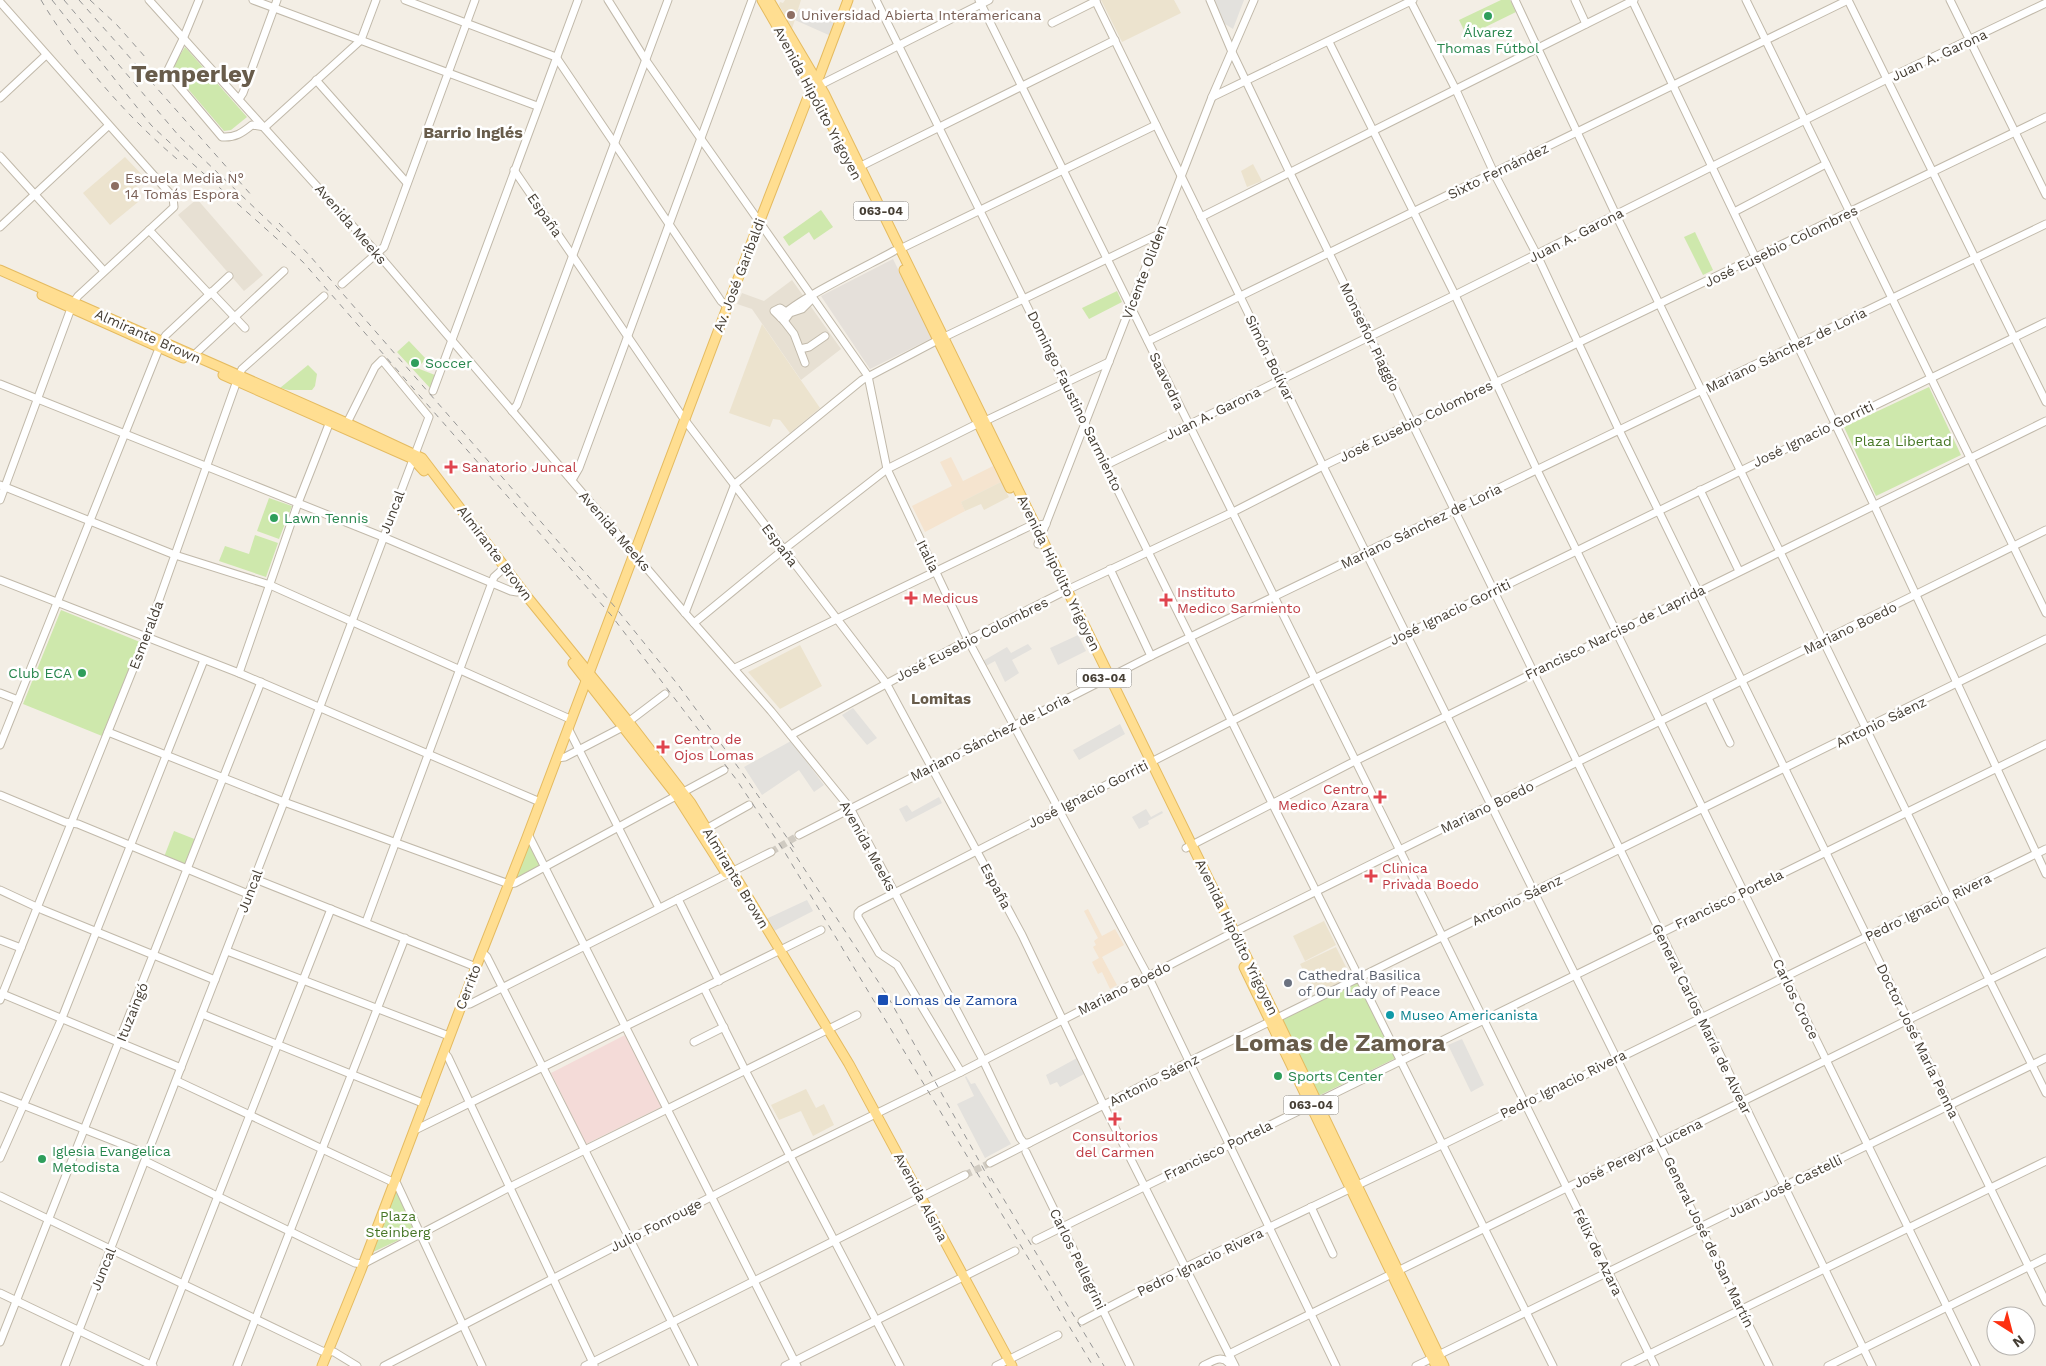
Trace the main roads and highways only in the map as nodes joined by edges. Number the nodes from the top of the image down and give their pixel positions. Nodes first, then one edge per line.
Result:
1 (762, 0) edge
2 (770, 0) edge
3 (848, 0) edge
4 (816, 85) junction
5 (897, 250) junction
6 (0, 270) edge
7 (0, 276) edge
8 (72, 306) junction
9 (161, 344) junction
10 (238, 378) junction
11 (331, 420) junction
12 (414, 456) junction
13 (502, 569) junction
14 (614, 609) joint
15 (587, 676) junction
16 (680, 794) junction
17 (729, 873) junction
18 (825, 1030) joint
19 (1436, 1360) edge
20 (1005, 1364) edge
21 (322, 1366) edge
22 (1444, 1366) edge

1 - 4 main road, Avenida Hipólito Yrigoyen / 063-04
2 - 4 main road, Avenida Hipólito Yrigoyen / 063-04
3 - 4 main road, Av. José Garibaldi
4 - 5 main road, Avenida Hipólito Yrigoyen / 063-04
4 - 5 main road, Avenida Hipólito Yrigoyen / 063-04
4 - 14 main road, Av. José Garibaldi
5 - 19 main road, Avenida Hipólito Yrigoyen / 063-04
6 - 8 main road, Almirante Brown
7 - 8 main road, Almirante Brown
8 - 9 main road, Almirante Brown
9 - 10 main road, Almirante Brown
9 - 10 main road, Almirante Brown
10 - 11 main road, Almirante Brown
11 - 12 main road, Almirante Brown
11 - 12 main road, Almirante Brown
12 - 13 main road, Almirante Brown
13 - 15 main road, Almirante Brown
13 - 15 main road, Almirante Brown
14 - 15 main road, Cerrito
15 - 16 main road, Almirante Brown
15 - 21 main road, Cerrito
16 - 17 main road, Almirante Brown
16 - 17 main road, Almirante Brown
17 - 18 main road, Almirante Brown
18 - 20 main road, Avenida Alsina
19 - 22 main road, Avenida Hipólito Yrigoyen / 063-04

